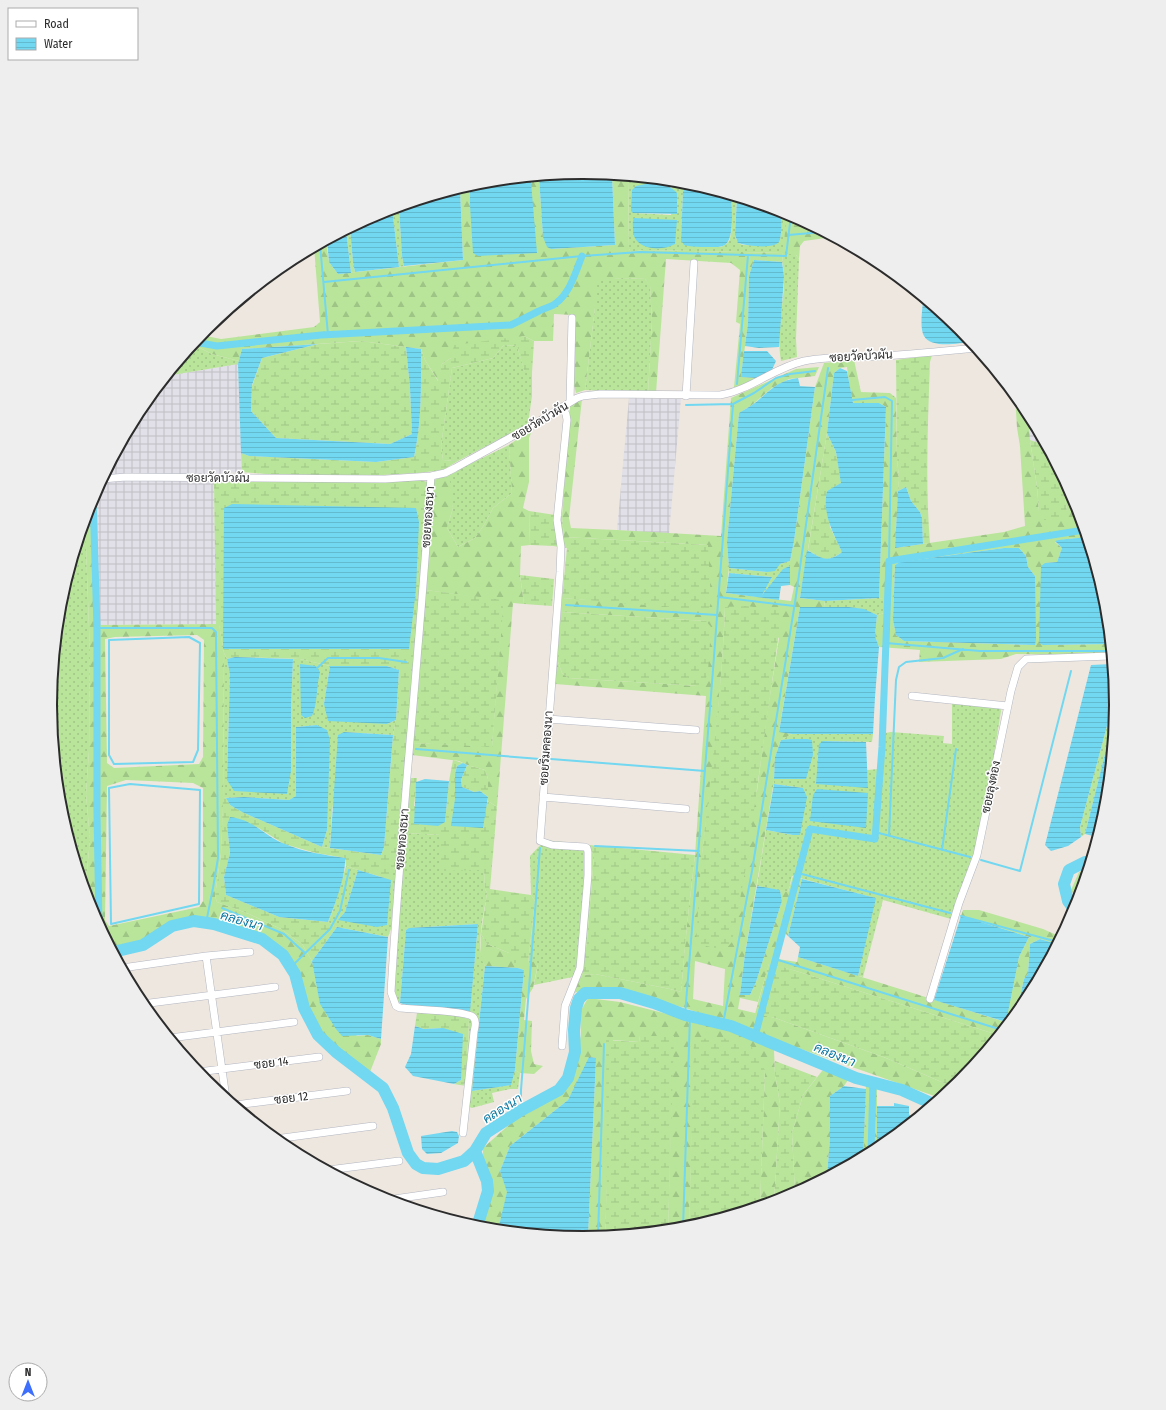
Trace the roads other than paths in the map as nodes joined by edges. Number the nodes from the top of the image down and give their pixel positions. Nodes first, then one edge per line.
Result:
1 (694, 263) dead end
2 (572, 318) dead end
3 (969, 349) edge
4 (686, 396) junction
5 (570, 402) junction
6 (562, 407) junction
7 (431, 476) junction
8 (108, 478) edge
9 (1106, 656) edge
10 (912, 696) dead end
11 (1008, 706) junction
12 (548, 719) junction
13 (696, 730) dead end
14 (543, 797) junction
15 (686, 809) dead end
16 (250, 952) dead end
17 (206, 956) junction
18 (127, 967) edge
19 (275, 987) dead end
20 (211, 994) junction
21 (930, 999) dead end
22 (150, 1003) edge
23 (294, 1022) dead end
24 (216, 1032) junction
25 (176, 1037) edge
26 (562, 1046) dead end
27 (319, 1057) dead end
28 (222, 1069) junction
29 (206, 1071) edge
30 (225, 1090) edge
31 (346, 1091) dead end
32 (241, 1104) edge
33 (373, 1126) dead end
34 (463, 1134) dead end
35 (285, 1138) edge
36 (399, 1161) dead end
37 (335, 1169) edge
38 (443, 1192) dead end
39 (401, 1198) edge

1 - 4 street
2 - 5 street
3 - 4 street, ซอยวัดบัวผัน
4 - 5 street, ซอยวัดบัวผัน
5 - 6 street, ซอยวัดบัวผัน
6 - 7 street, ซอยวัดบัวผัน
6 - 12 street, ซอยริมคลองนา
7 - 8 street, ซอยวัดบัวผัน
7 - 34 street, ซอยทองธนา
9 - 11 street, ซอยลุงต๋อง
10 - 11 street
11 - 21 street, ซอยลุงต๋อง
12 - 13 street
12 - 14 street, ซอยริมคลองนา
14 - 15 street
14 - 26 street, ซอยริมคลองนา
16 - 17 street
17 - 18 street
17 - 20 street
19 - 20 street
20 - 22 street
20 - 24 street
23 - 24 street
24 - 25 street
24 - 28 street
27 - 28 street, ซอย 14
28 - 29 street, ซอย 14
28 - 30 street
31 - 32 street, ซอย 12
33 - 35 street
36 - 37 street
38 - 39 street

